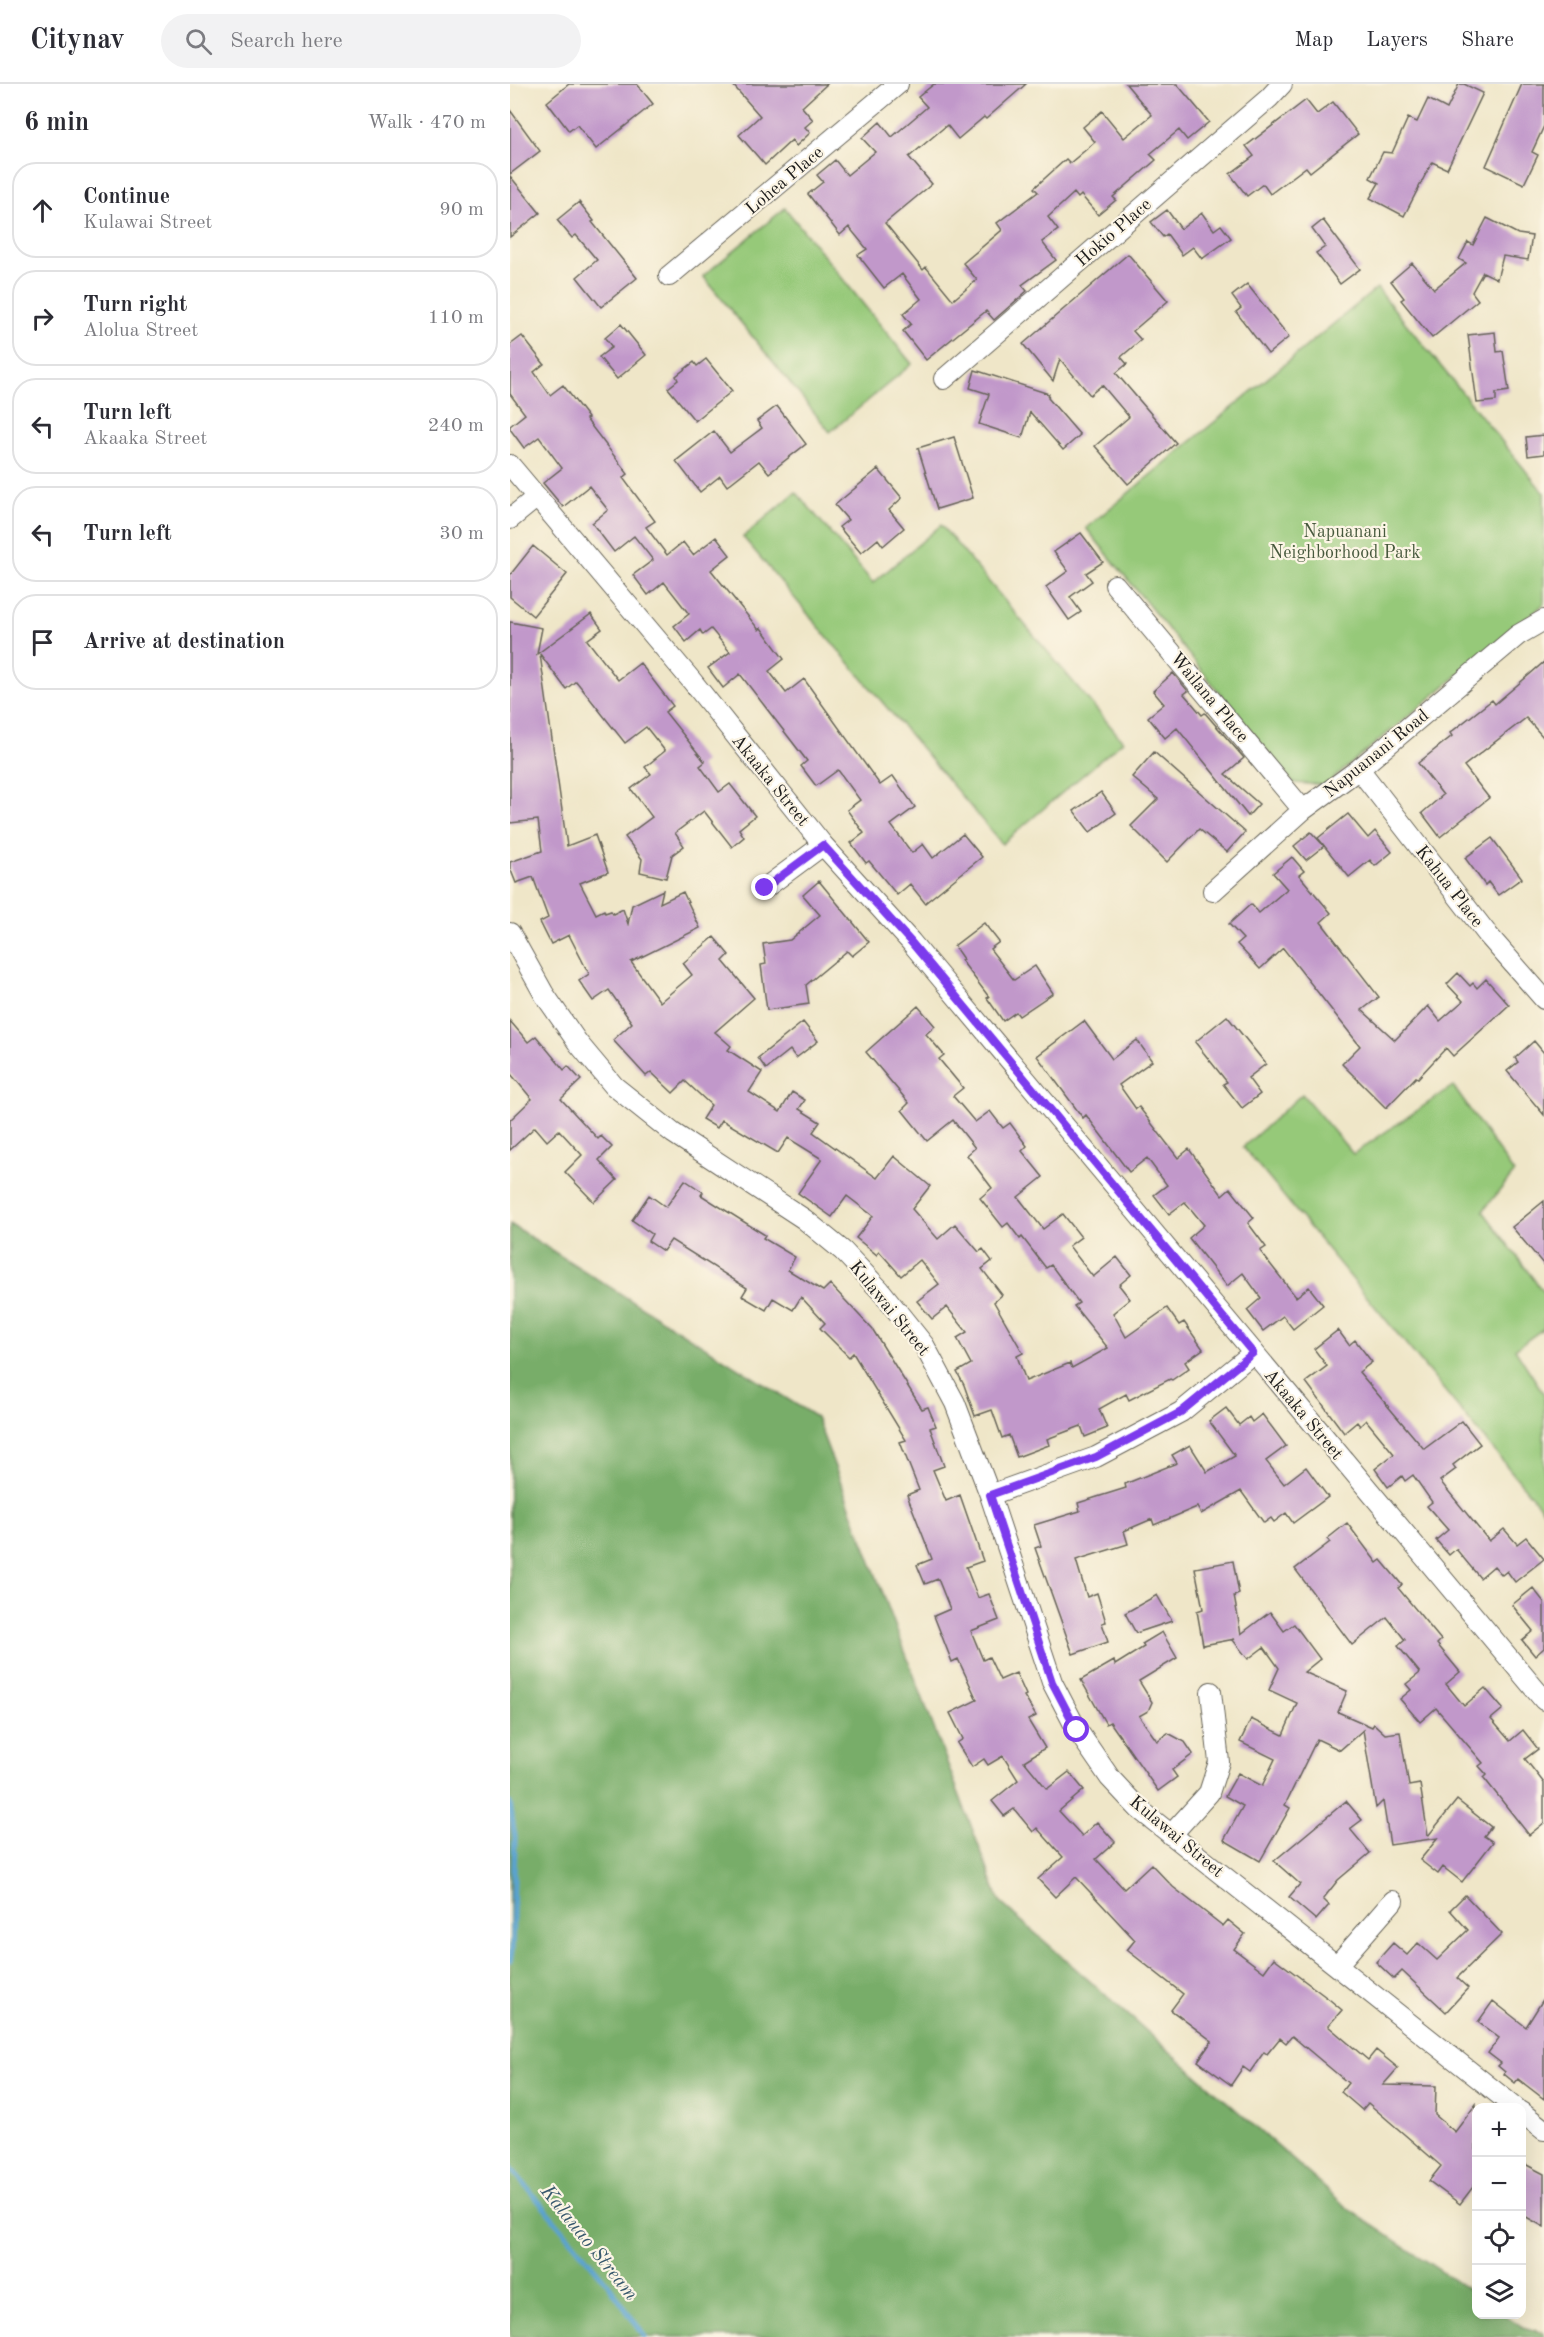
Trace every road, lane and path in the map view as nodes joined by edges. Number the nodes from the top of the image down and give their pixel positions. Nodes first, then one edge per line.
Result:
1 (898, 84) edge
2 (1282, 84) edge
3 (669, 276) dead end
4 (944, 380) dead end
5 (510, 465) edge
6 (537, 497) junction
7 (510, 519) edge
8 (1115, 585) dead end
9 (1544, 620) edge
10 (1359, 769) junction
11 (1303, 810) junction
12 (823, 845) junction
13 (765, 888) dead end
14 (1213, 891) dead end
15 (510, 933) edge
16 (1544, 999) edge
17 (1253, 1353) junction
18 (990, 1495) junction
19 (1211, 1692) dead end
20 (1544, 1700) edge
21 (1171, 1834) junction
22 (1393, 1900) dead end
23 (1338, 1964) junction
24 (1510, 2103) edge
25 (1526, 2116) edge
26 (1544, 2130) edge

1 - 3 street, Lohea Place
2 - 4 street, Hokio Place
5 - 6 street, Akaaka Street
6 - 7 street
6 - 12 street, Akaaka Street
8 - 11 street, Wailana Place
9 - 10 street, Napuanani Road
10 - 11 street, Napuanani Road
10 - 16 street, Kahua Place
11 - 14 street, Napuanani Road
12 - 13 street
12 - 17 street, Akaaka Street
15 - 18 street, Kulawai Street
17 - 18 street
17 - 20 street, Akaaka Street
18 - 21 street, Kulawai Street
19 - 21 street
21 - 23 street, Kulawai Street
22 - 23 street
23 - 24 street, Kulawai Street
25 - 26 street

